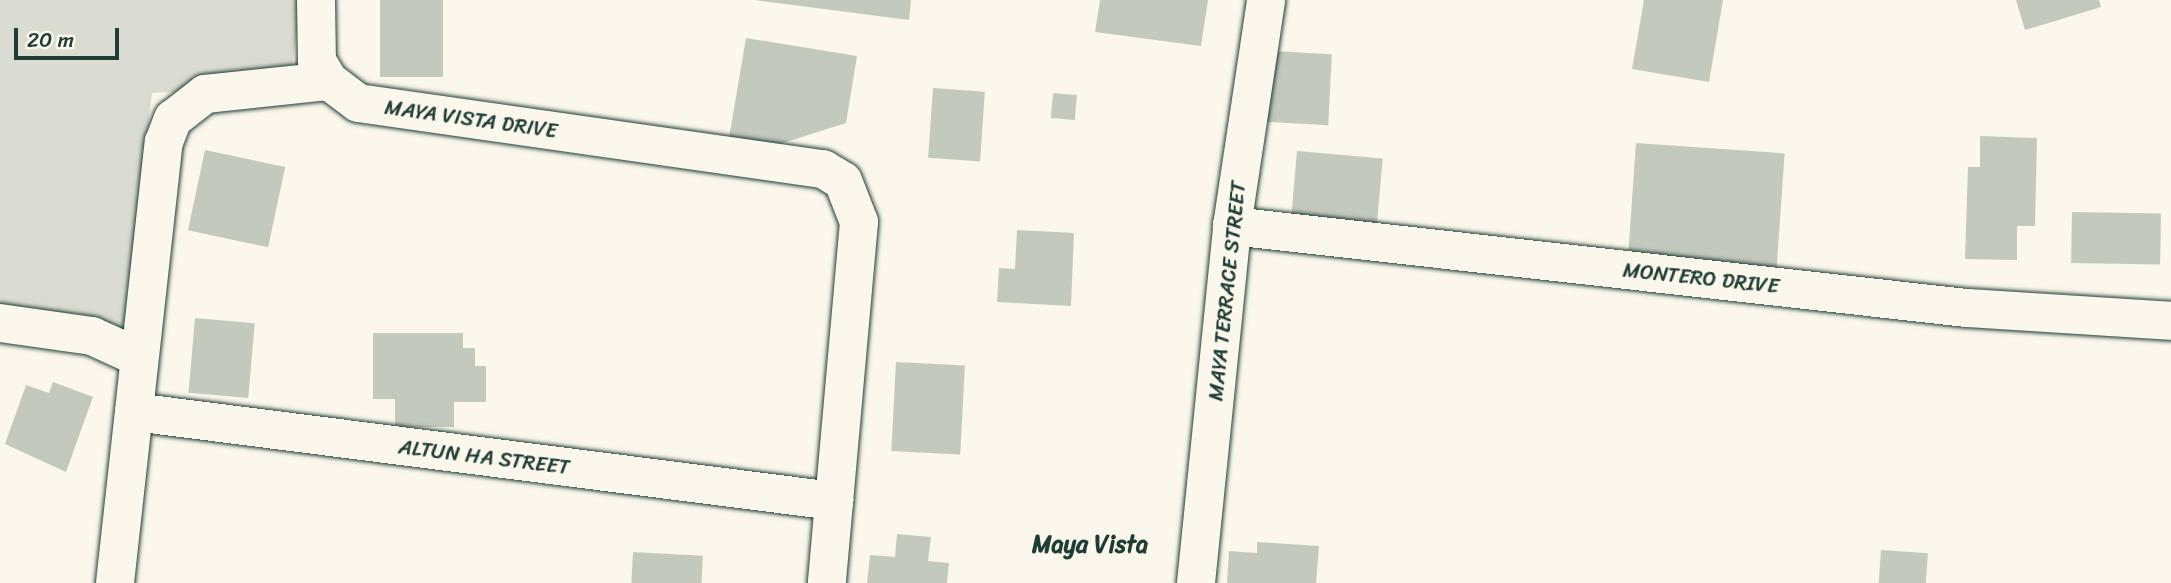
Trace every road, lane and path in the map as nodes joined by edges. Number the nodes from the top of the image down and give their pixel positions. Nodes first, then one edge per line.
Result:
1 (316, 0) edge
2 (1266, 0) edge
3 (329, 80) junction
4 (1232, 226) junction
5 (2171, 321) edge
6 (0, 323) edge
7 (138, 357) junction
8 (134, 412) junction
9 (834, 501) junction
10 (115, 583) edge
11 (827, 583) edge
12 (1196, 583) edge

1 - 3 street
2 - 4 street, MAYA TERRACE STREET
3 - 7 street
3 - 9 street, MAYA VISTA DRIVE
4 - 5 street, MONTERO DRIVE
4 - 12 street, MAYA TERRACE STREET
6 - 7 street
7 - 8 street
8 - 9 street, ALTUN HA STREET
8 - 10 street
9 - 11 street, MAYA VISTA DRIVE

